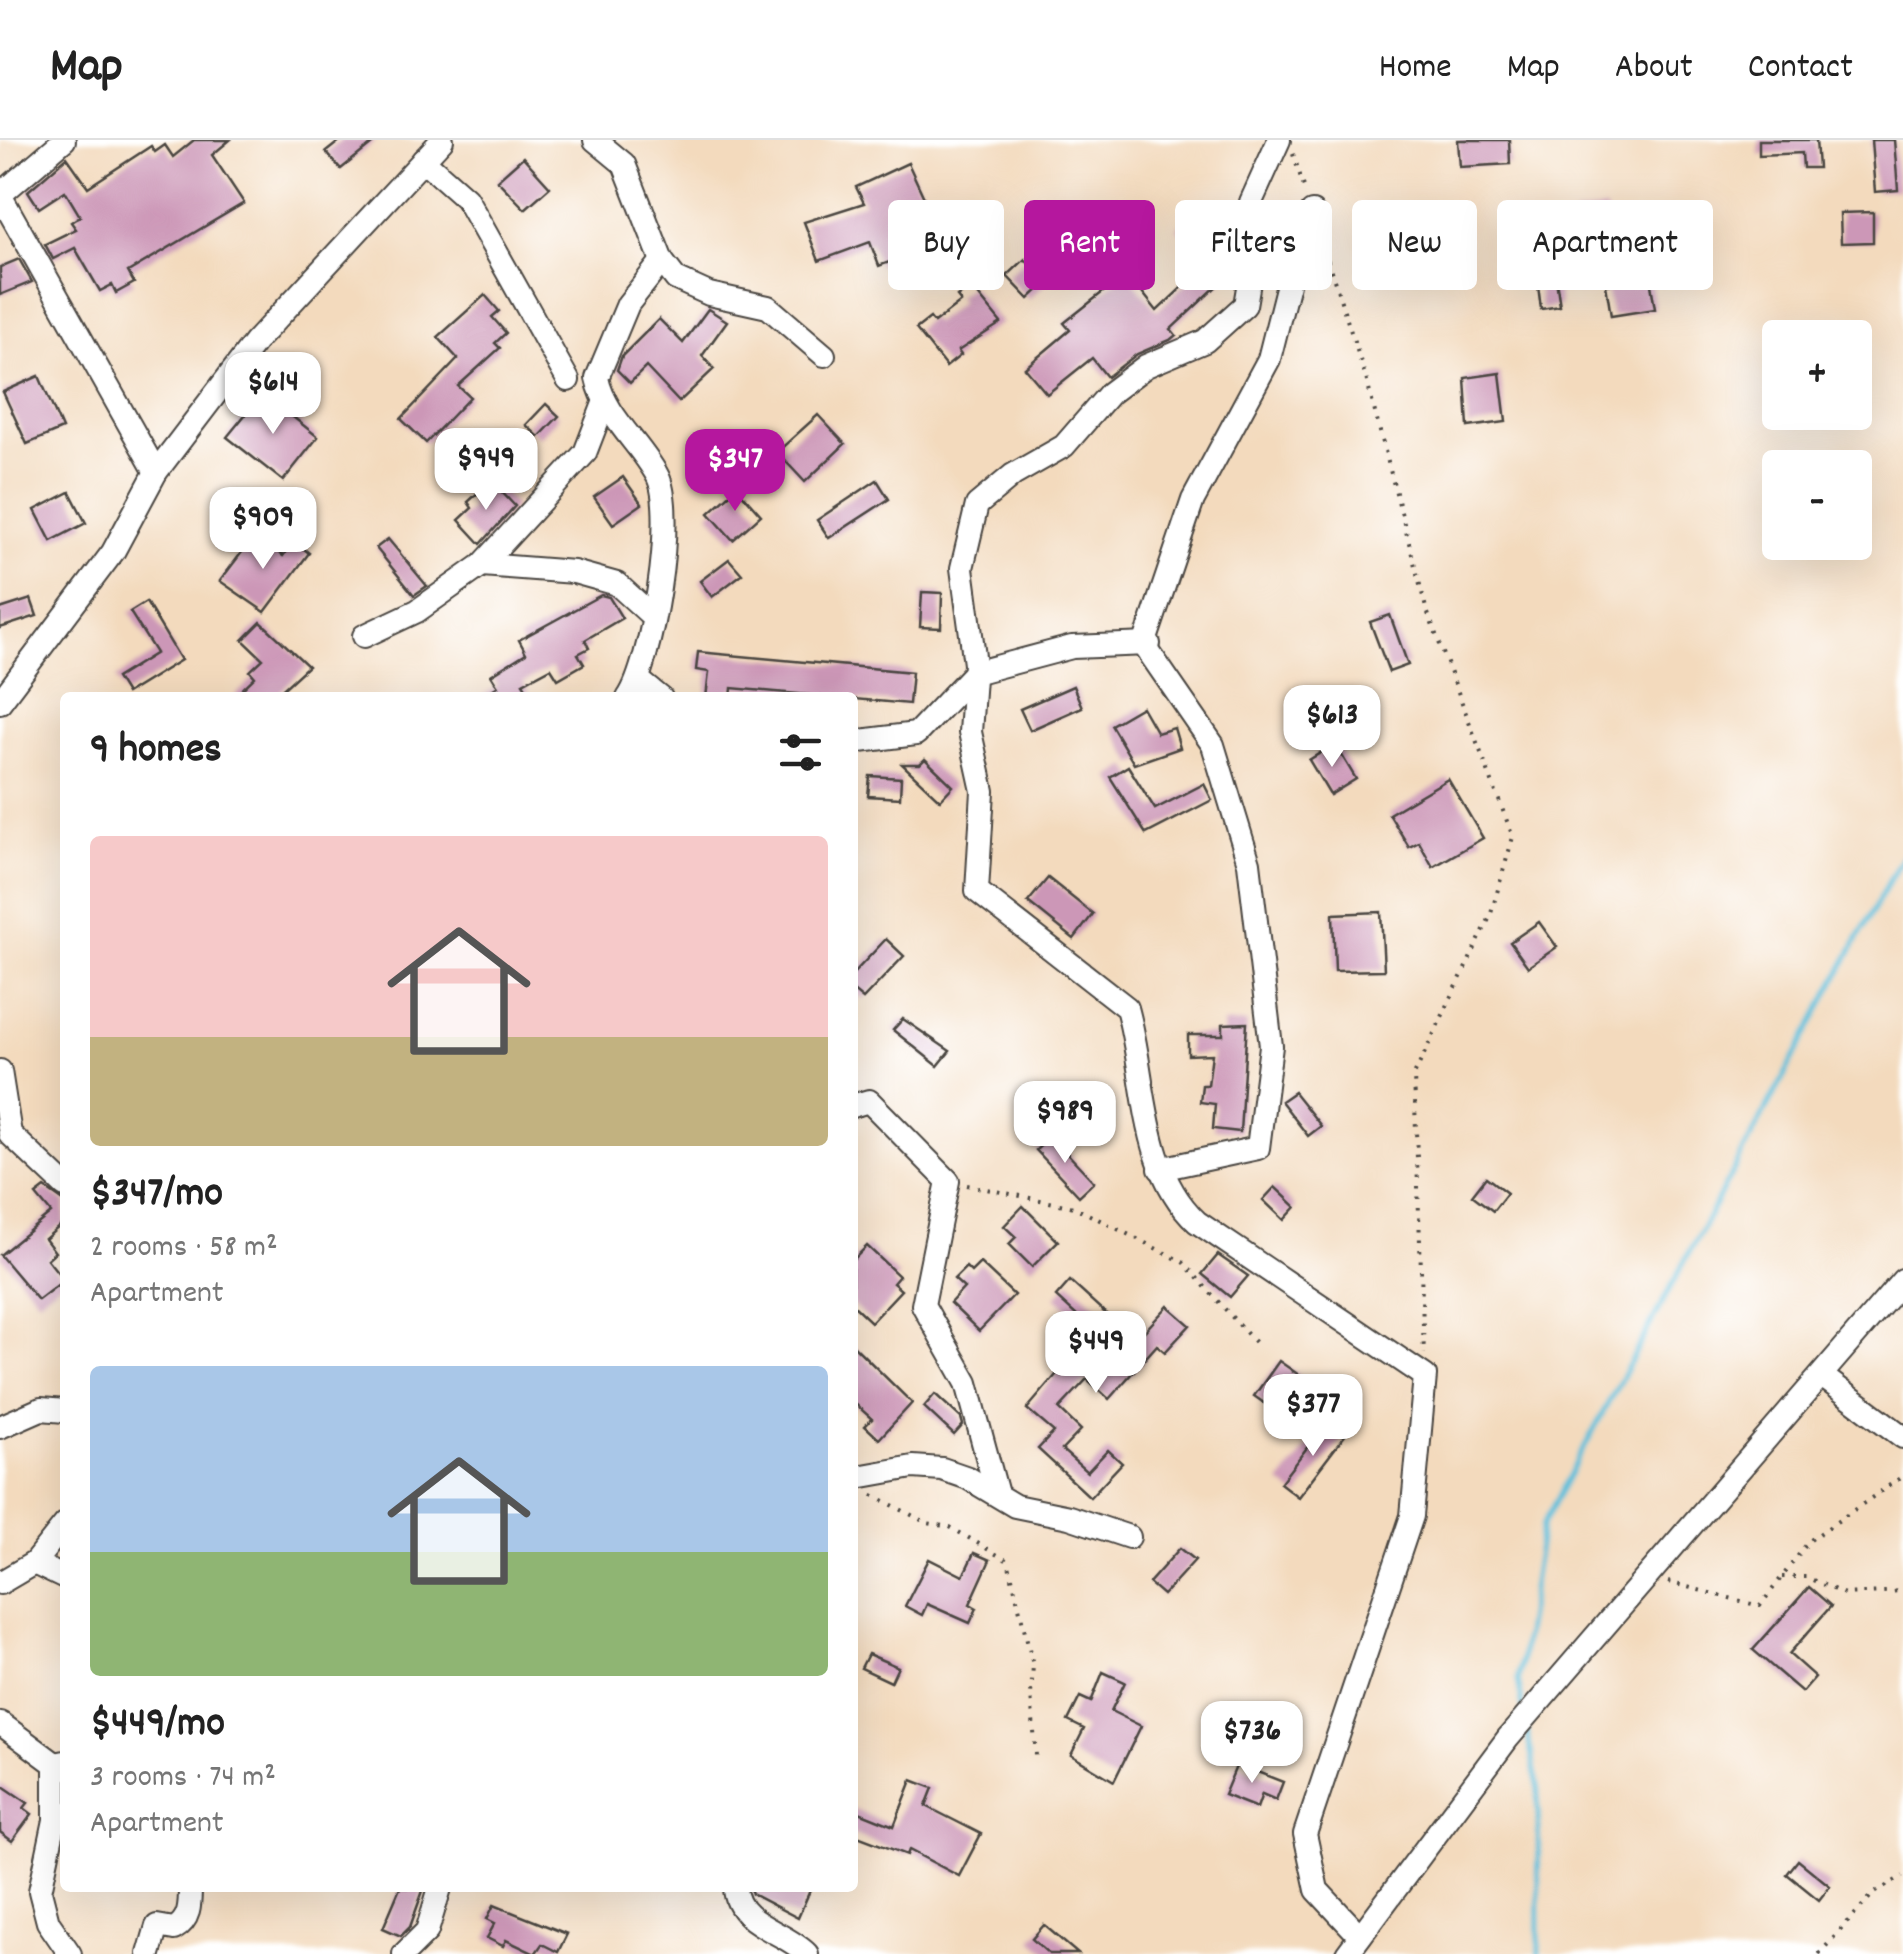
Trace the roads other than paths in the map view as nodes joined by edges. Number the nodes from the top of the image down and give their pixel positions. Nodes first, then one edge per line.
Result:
1 (64, 140) edge
2 (442, 140) edge
3 (595, 140) edge
4 (1280, 140) edge
5 (424, 160) junction
6 (662, 261) junction
7 (1286, 290) edge
8 (824, 355) dead end
9 (568, 380) dead end
10 (605, 401) junction
11 (156, 472) junction
12 (482, 565) junction
13 (651, 615) junction
14 (364, 636) dead end
15 (1146, 645) junction
16 (974, 673) junction
17 (634, 689) edge
18 (1, 700) edge
19 (858, 741) edge
20 (0, 1072) edge
21 (858, 1104) edge
22 (1160, 1169) junction
23 (60, 1181) edge
24 (1903, 1280) edge
25 (1822, 1376) junction
26 (60, 1411) edge
27 (0, 1427) edge
28 (1903, 1437) edge
29 (859, 1485) edge
30 (998, 1494) junction
31 (60, 1530) edge
32 (1129, 1536) dead end
33 (34, 1563) junction
34 (60, 1576) edge
35 (0, 1583) edge
36 (0, 1723) edge
37 (60, 1763) edge
38 (190, 1892) edge
39 (439, 1892) edge
40 (735, 1892) edge
41 (1353, 1945) edge
42 (70, 1954) edge
43 (149, 1954) edge
44 (404, 1954) edge
45 (807, 1954) edge

1 - 11 street
2 - 5 street
3 - 6 street
4 - 16 street
5 - 9 street
5 - 11 street
6 - 8 street
6 - 10 street
7 - 15 street
10 - 12 street
10 - 13 street
11 - 18 street
12 - 13 street
12 - 14 street
13 - 17 street
15 - 16 street
15 - 22 street
16 - 19 street
16 - 22 street
20 - 23 street
21 - 30 street
22 - 41 street
24 - 25 street
25 - 28 street
25 - 41 street
26 - 27 street
29 - 30 street
30 - 32 street
31 - 33 street
33 - 34 street
33 - 35 street
36 - 37 street
37 - 42 street
38 - 43 street
39 - 44 street
40 - 45 street

